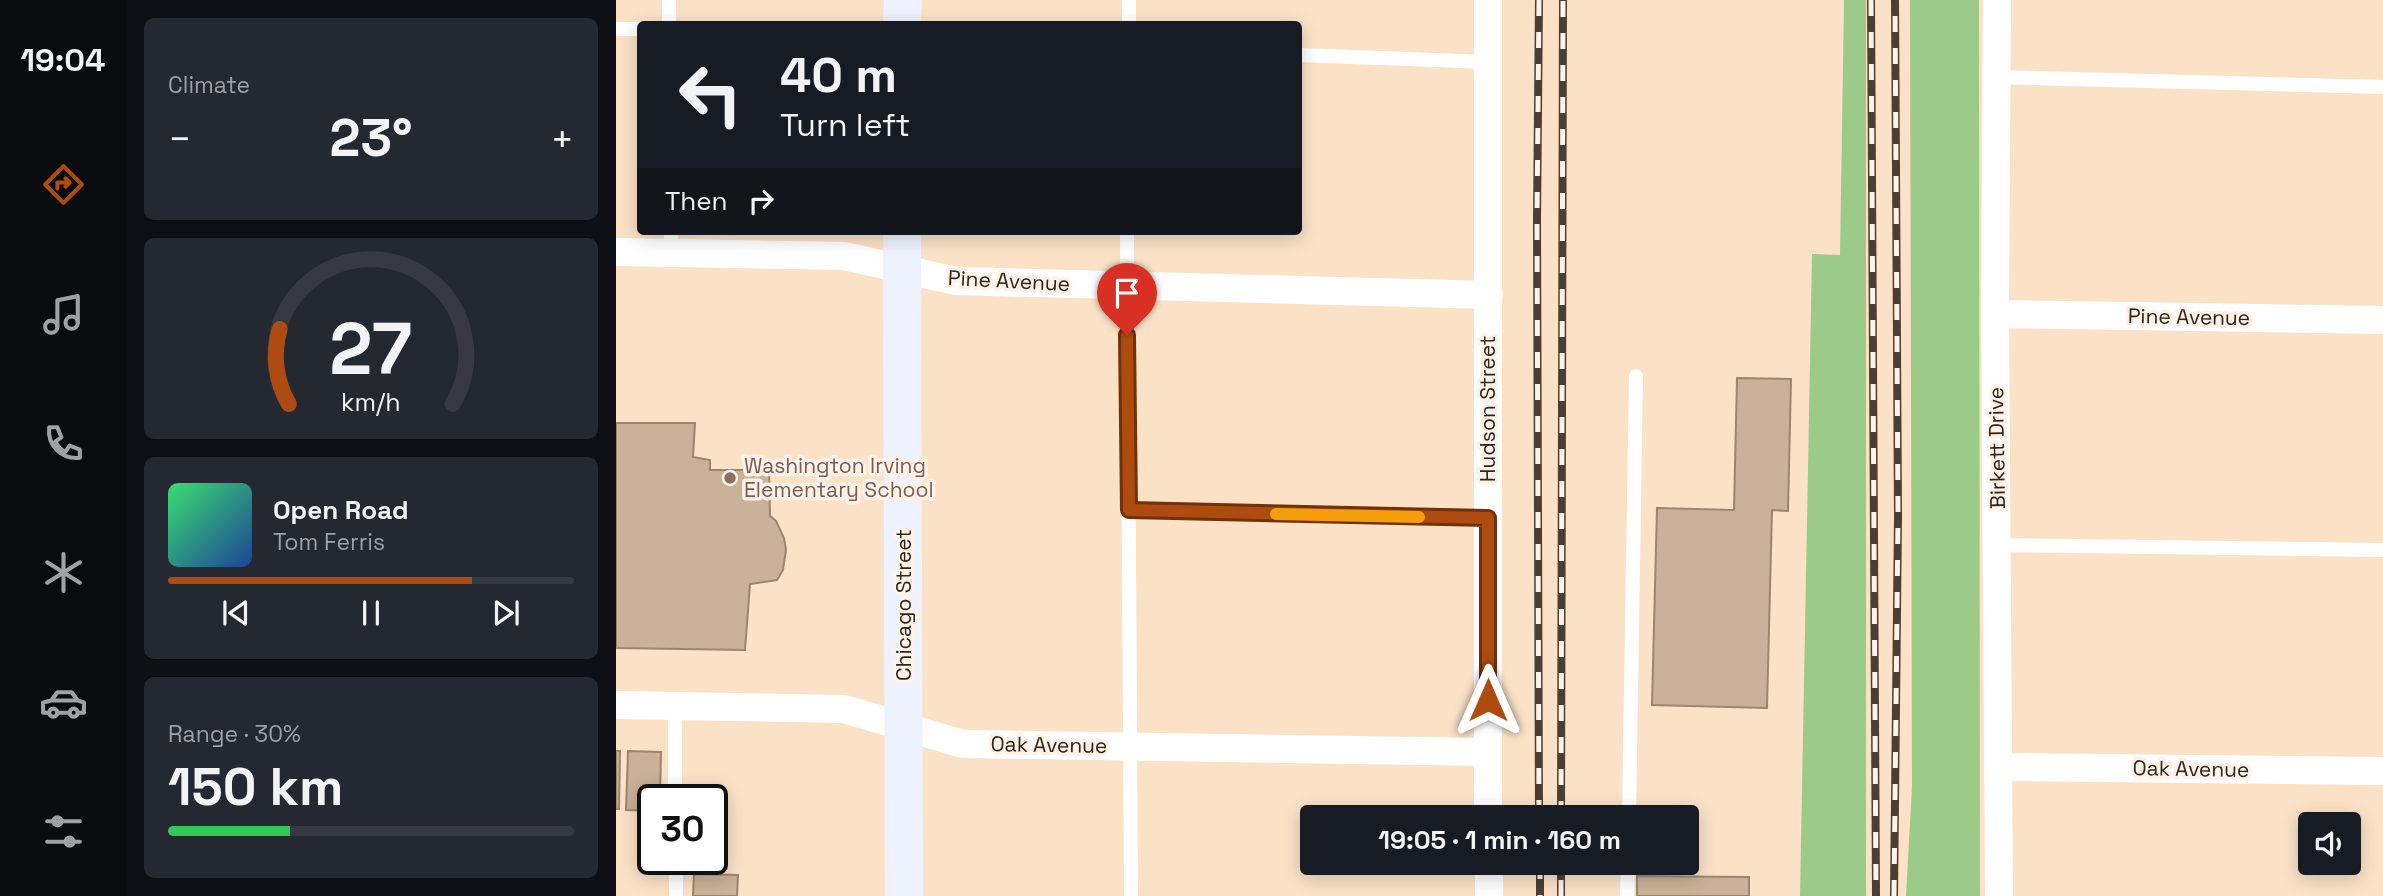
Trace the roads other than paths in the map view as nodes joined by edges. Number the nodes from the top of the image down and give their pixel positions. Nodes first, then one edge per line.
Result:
1 (669, 0) edge
2 (902, 0) edge
3 (1129, 0) edge
4 (1488, 0) edge
5 (1997, 0) edge
6 (669, 21) edge
7 (902, 21) edge
8 (1129, 21) edge
9 (616, 29) edge
10 (637, 30) edge
11 (1302, 55) edge
12 (1488, 62) junction
13 (1996, 77) junction
14 (2383, 87) edge
15 (902, 235) edge
16 (1127, 235) edge
17 (671, 242) edge
18 (616, 252) edge
19 (902, 269) junction
20 (1127, 285) junction
21 (1489, 295) junction
22 (1995, 314) junction
23 (2383, 320) edge
24 (1636, 376) dead end
25 (1129, 510) junction
26 (1488, 518) junction
27 (1998, 545) junction
28 (2383, 550) edge
29 (616, 705) edge
30 (675, 706) junction
31 (904, 726) junction
32 (1130, 746) junction
33 (1488, 752) junction
34 (2000, 767) junction
35 (2383, 771) edge
36 (676, 784) edge
37 (1488, 805) edge
38 (1629, 805) edge
39 (676, 875) edge
40 (1489, 875) edge
41 (1628, 875) edge
42 (676, 896) edge
43 (904, 896) edge
44 (1131, 896) edge
45 (1489, 896) edge
46 (1627, 896) edge
47 (1999, 896) edge

1 - 6 lane
2 - 7 main road
3 - 8 lane
4 - 12 street, Hudson Street
5 - 13 street, Birkett Drive
9 - 10 lane
11 - 12 lane
12 - 21 street, Hudson Street
13 - 14 lane
13 - 22 street, Birkett Drive
15 - 19 main road, Chicago Street
16 - 20 lane
17 - 18 street, Pine Avenue
17 - 19 street, Pine Avenue
19 - 20 street, Pine Avenue
19 - 31 main road, Chicago Street
20 - 21 street, Pine Avenue
20 - 25 lane
21 - 26 street, Hudson Street
22 - 23 street, Pine Avenue
22 - 27 street, Birkett Drive
24 - 38 lane
25 - 26 lane
25 - 32 lane
26 - 33 street, Hudson Street
27 - 28 lane
27 - 34 street, Birkett Drive
29 - 30 street, Oak Avenue
30 - 31 street, Oak Avenue
30 - 36 lane
31 - 32 street, Oak Avenue
31 - 43 main road, Chicago Street
32 - 33 street, Oak Avenue
32 - 44 lane
33 - 37 street, Hudson Street
34 - 35 street, Oak Avenue
34 - 47 street, Birkett Drive
39 - 42 lane
40 - 45 street
41 - 46 lane

